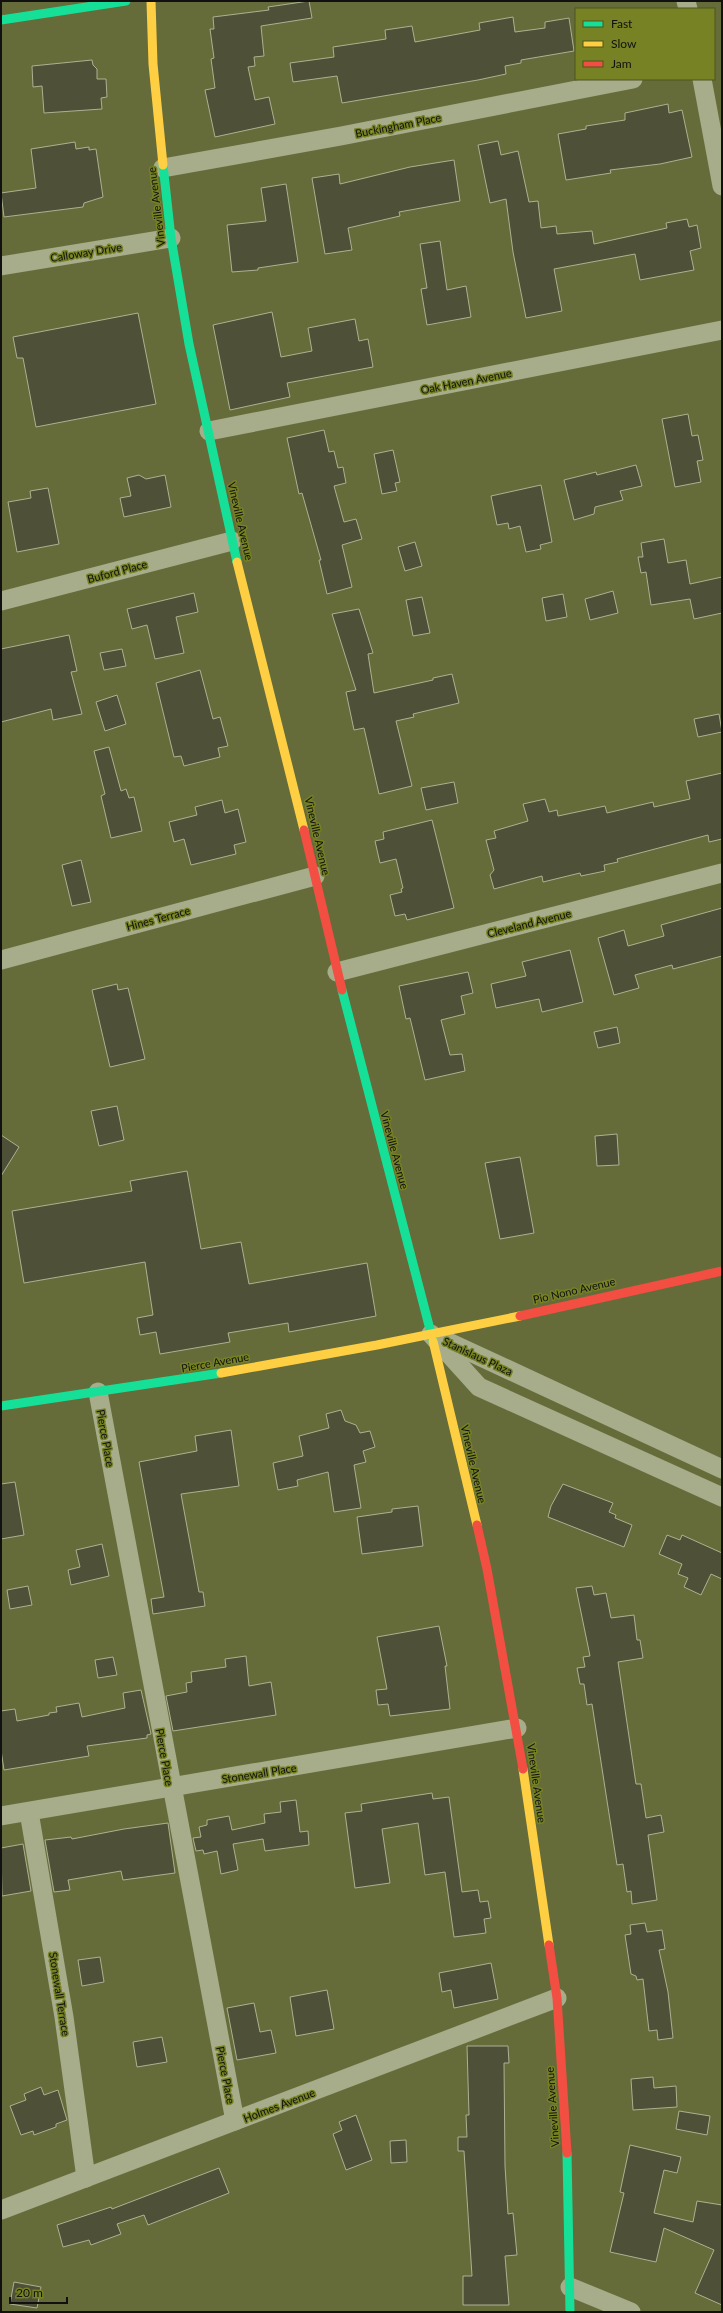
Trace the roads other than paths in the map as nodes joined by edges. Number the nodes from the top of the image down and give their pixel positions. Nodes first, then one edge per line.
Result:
1 (126, 1) edge
2 (152, 1) edge
3 (1, 20) edge
4 (628, 80) edge
5 (702, 80) edge
6 (163, 168) junction
7 (722, 186) edge
8 (171, 238) junction
9 (1, 266) edge
10 (722, 330) edge
11 (209, 431) junction
12 (232, 541) junction
13 (1, 601) edge
14 (722, 873) edge
15 (315, 876) junction
16 (1, 960) edge
17 (337, 972) junction
18 (722, 1270) edge
19 (431, 1334) junction
20 (98, 1392) junction
21 (1, 1406) edge
22 (722, 1469) edge
23 (722, 1497) edge
24 (517, 1728) junction
25 (170, 1787) junction
26 (28, 1812) junction
27 (1, 1816) edge
28 (556, 1998) junction
29 (235, 2121) junction
30 (86, 2178) junction
31 (1, 2210) edge
32 (570, 2287) junction
33 (570, 2312) edge
34 (631, 2312) edge

1 - 3 main road
2 - 6 main road, Vineville Avenue
4 - 6 street, Buckingham Place
5 - 7 street
6 - 8 main road, Vineville Avenue
8 - 9 street, Calloway Drive
8 - 11 main road, Vineville Avenue
10 - 11 street, Oak Haven Avenue
11 - 12 main road, Vineville Avenue
12 - 13 street, Buford Place
12 - 15 main road, Vineville Avenue
14 - 17 street, Cleveland Avenue
15 - 16 street, Hines Terrace
15 - 17 main road, Vineville Avenue
17 - 19 main road, Vineville Avenue
18 - 19 main road, Pio Nono Avenue
19 - 20 main road, Pierce Avenue
19 - 22 street, Stanislaus Plaza
19 - 23 street, Stanislaus Plaza
19 - 24 main road, Vineville Avenue
20 - 21 main road, Pierce Avenue
20 - 25 street, Pierce Place
24 - 25 street, Stonewall Place
24 - 28 main road, Vineville Avenue
25 - 26 street, Stonewall Place
25 - 29 street, Pierce Place
26 - 27 street, Stonewall Place
26 - 30 street, Stonewall Terrace
28 - 29 street, Holmes Avenue
28 - 32 main road, Vineville Avenue
29 - 30 street, Holmes Avenue
30 - 31 street, Holmes Avenue
32 - 33 main road, Vineville Avenue
32 - 34 street

